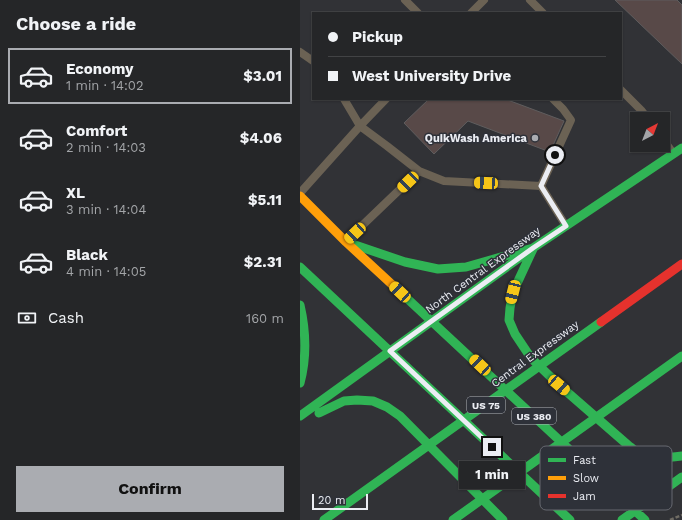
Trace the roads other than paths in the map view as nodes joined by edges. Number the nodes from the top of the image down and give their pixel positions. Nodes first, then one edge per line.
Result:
1 (405, 0) edge
2 (484, 0) edge
3 (530, 0) edge
4 (417, 12) edge
5 (472, 12) edge
6 (542, 12) edge
7 (300, 52) edge
8 (312, 60) edge
9 (622, 91) edge
10 (345, 100) edge
11 (385, 100) edge
12 (554, 100) edge
13 (643, 112) edge
14 (360, 126) junction
15 (682, 148) edge
16 (670, 149) edge
17 (673, 153) junction
18 (419, 172) junction
19 (541, 186) junction
20 (300, 195) edge
21 (566, 226) junction
22 (346, 242) junction
23 (533, 248) junction
24 (682, 264) edge
25 (300, 267) edge
26 (300, 305) edge
27 (432, 321) junction
28 (390, 351) junction
29 (682, 356) edge
30 (300, 383) edge
31 (300, 416) edge
32 (300, 421) edge
33 (556, 446) edge
34 (566, 446) edge
35 (629, 446) edge
36 (682, 456) edge
37 (672, 457) edge
38 (540, 458) edge
39 (682, 477) edge
40 (672, 484) edge
41 (540, 492) edge
42 (559, 510) edge
43 (635, 511) joint
44 (324, 520) edge
45 (453, 520) edge
46 (503, 520) edge
47 (570, 520) edge
48 (622, 520) edge
49 (645, 520) edge

1 - 4 lane
2 - 5 lane
3 - 6 lane
7 - 8 lane
9 - 13 lane
10 - 14 lane
11 - 14 lane
12 - 19 lane
14 - 18 lane
14 - 20 lane
15 - 17 main road, North Central Expressway
16 - 17 lane
17 - 21 main road, North Central Expressway
18 - 19 lane
18 - 22 lane
19 - 21 lane
20 - 22 main road, US 380
21 - 23 main road, North Central Expressway
22 - 23 main road
22 - 27 main road, US 380
23 - 27 main road, North Central Expressway
23 - 35 main road
24 - 44 main road, Central Expressway / US 75
25 - 28 main road
26 - 30 main road
27 - 28 main road, North Central Expressway
27 - 34 main road, US 380
28 - 31 main road, North Central Expressway
28 - 41 main road
29 - 33 main road
32 - 46 main road
36 - 37 main road
38 - 45 main road
39 - 40 main road
42 - 47 main road
43 - 48 main road
43 - 49 main road, US 380

